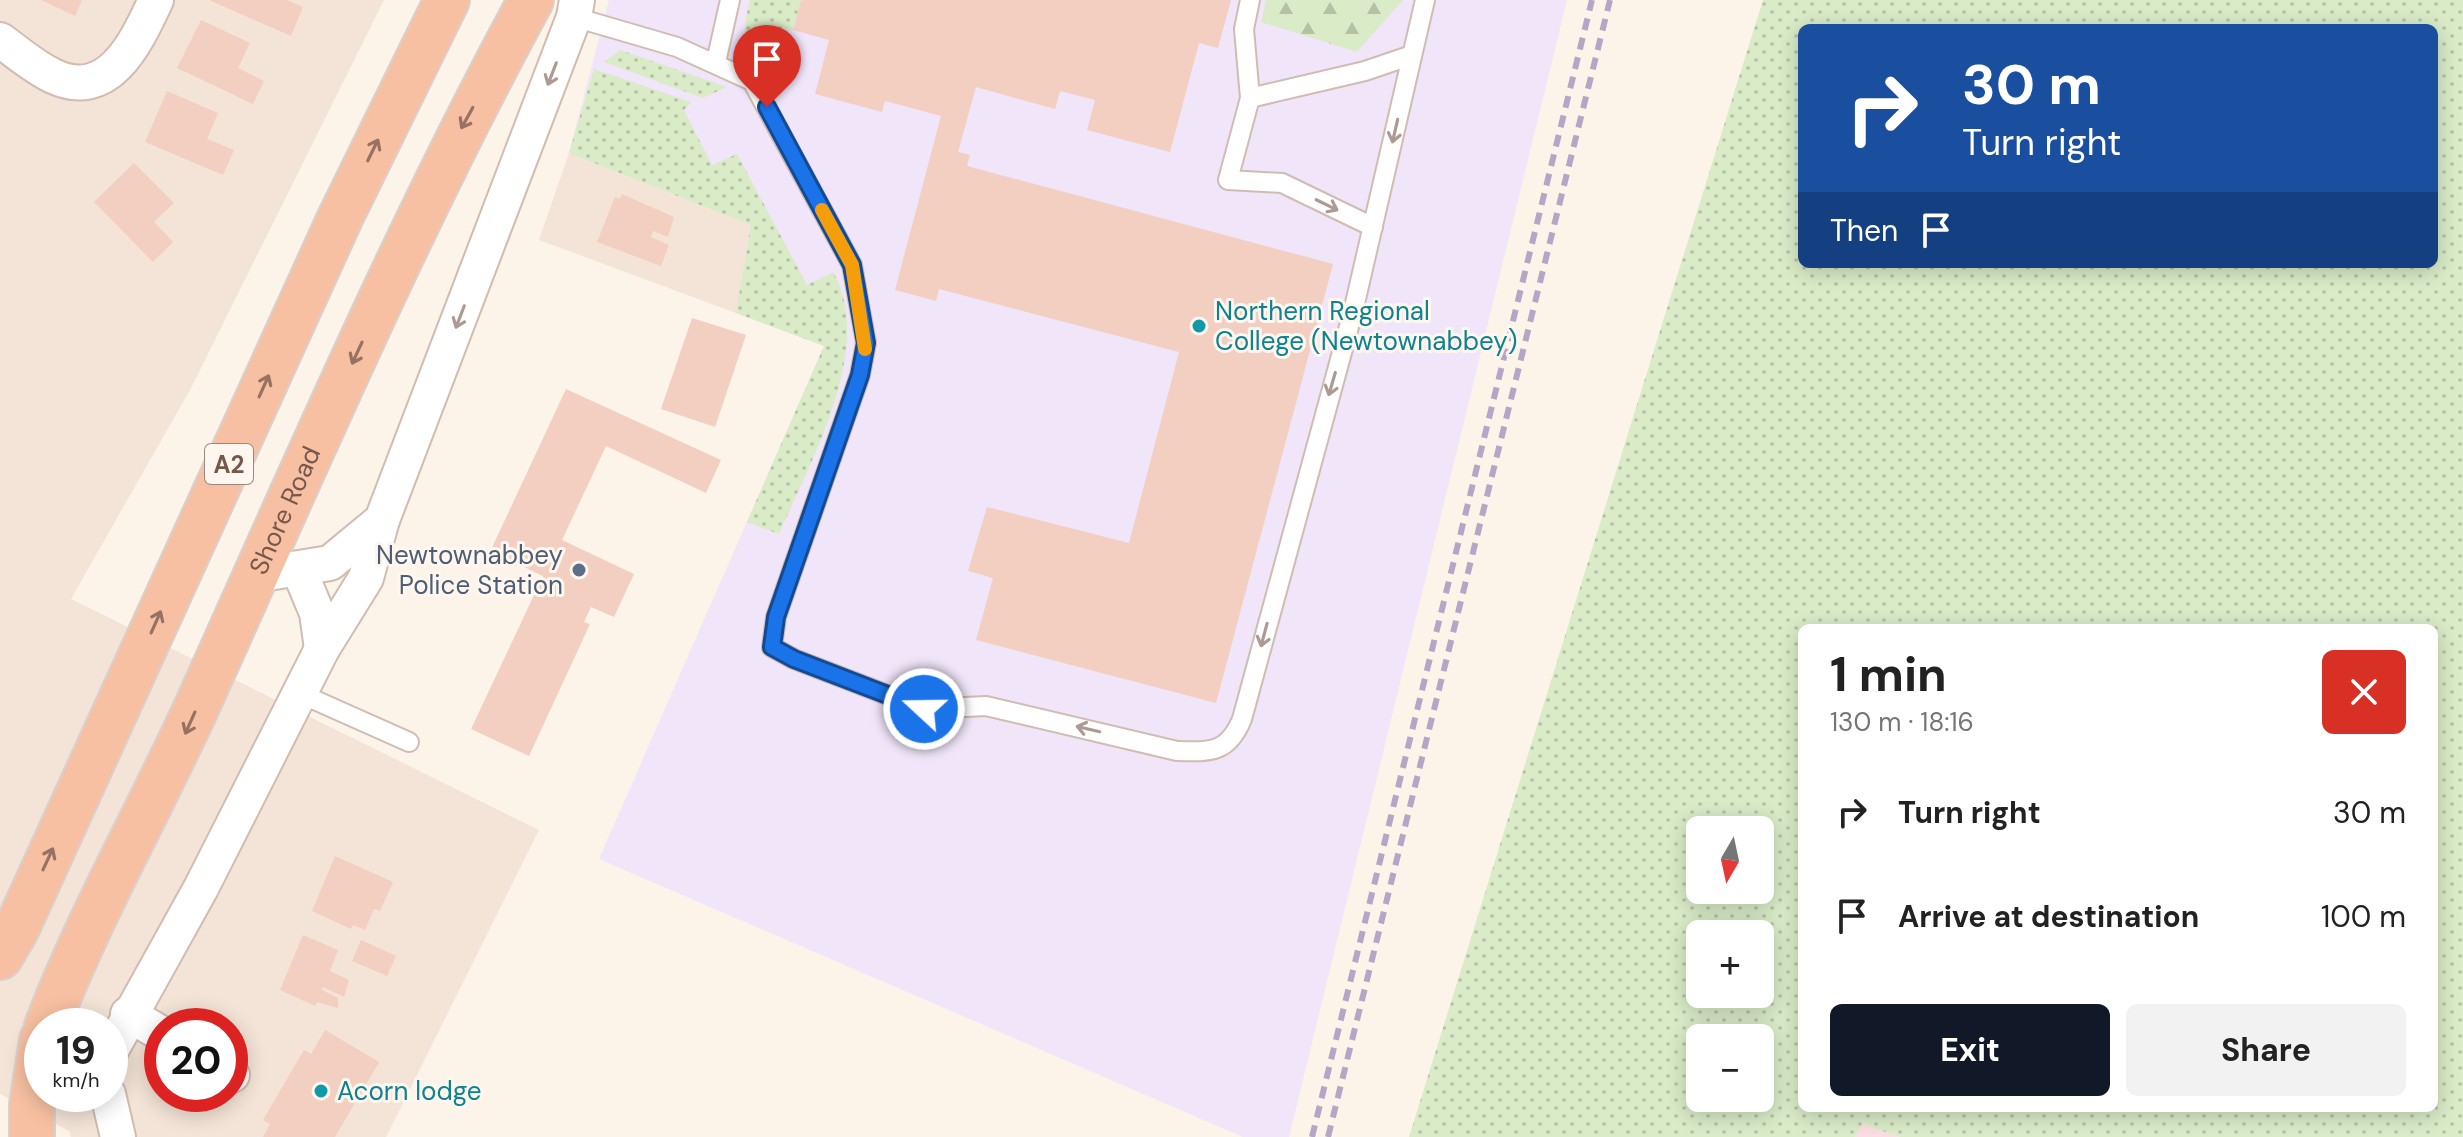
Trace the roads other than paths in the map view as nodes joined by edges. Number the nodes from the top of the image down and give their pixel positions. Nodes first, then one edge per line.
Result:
1 (156, 0) edge
2 (447, 0) edge
3 (531, 0) edge
4 (730, 0) edge
5 (1250, 0) edge
6 (1425, 0) edge
7 (575, 8) edge
8 (0, 40) edge
9 (1412, 55) junction
10 (716, 62) junction
11 (1250, 98) junction
12 (1373, 227) junction
13 (382, 520) junction
14 (299, 570) junction
15 (256, 575) junction
16 (322, 649) junction
17 (299, 693) junction
18 (409, 742) dead end
19 (0, 957) edge
20 (54, 1008) edge
21 (128, 1014) joint
22 (144, 1023) edge
23 (32, 1112) edge
24 (112, 1112) edge
25 (32, 1137) edge
26 (118, 1137) edge

1 - 8 street
19 -> 2 highway, A2
3 -> 15 highway, Shore Road
4 - 10 lane
5 - 11 lane
6 - 9 lane
7 - 10 lane
7 -> 13 street
9 - 11 lane
9 -> 12 lane
12 -> 10 lane
11 -> 12 lane
13 - 14 street
13 - 16 street
14 - 15 street
14 - 16 street
15 -> 20 highway, Shore Road
16 - 17 street
17 - 18 lane
17 - 21 street
21 - 22 street
23 - 25 highway
24 - 26 street

